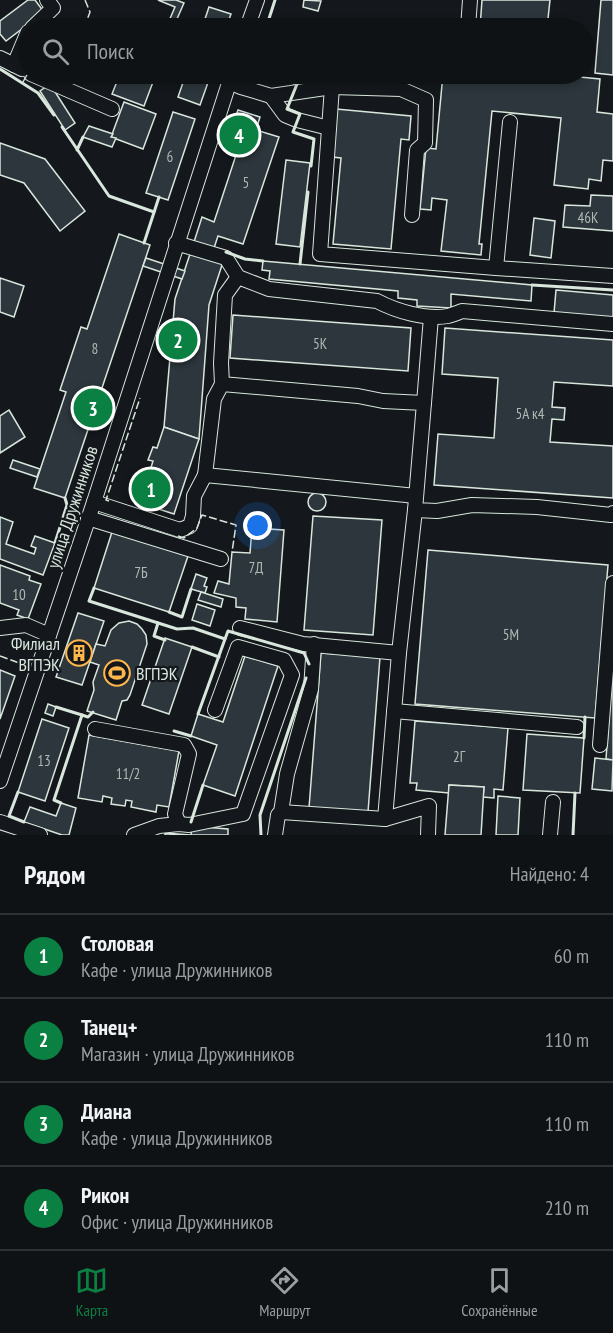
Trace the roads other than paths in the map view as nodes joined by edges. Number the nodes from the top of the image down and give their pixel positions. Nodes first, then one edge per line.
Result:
1 (47, 0) edge
2 (257, 0) edge
3 (470, 0) edge
4 (42, 18) edge
5 (251, 18) edge
6 (469, 18) edge
7 (18, 55) edge
8 (0, 58) edge
9 (14, 65) junction
10 (18, 67) edge
11 (56, 84) edge
12 (229, 84) edge
13 (238, 84) edge
14 (332, 87) junction
15 (271, 96) junction
16 (112, 108) dead end
17 (510, 122) dead end
18 (329, 128) junction
19 (412, 215) dead end
20 (176, 243) junction
21 (496, 268) junction
22 (613, 276) edge
23 (238, 277) junction
24 (431, 316) junction
25 (613, 324) edge
26 (222, 384) junction
27 (424, 404) junction
28 (205, 476) junction
29 (94, 501) junction
30 (416, 503) junction
31 (612, 515) edge
32 (88, 518) junction
33 (222, 559) dead end
34 (613, 583) edge
35 (0, 628) edge
36 (240, 628) dead end
37 (49, 635) junction
38 (314, 644) junction
39 (399, 653) junction
40 (215, 710) dead end
41 (394, 711) junction
42 (577, 727) dead end
43 (95, 729) dead end
44 (600, 745) dead end
45 (0, 781) edge
46 (552, 802) dead end
47 (281, 812) junction
48 (385, 819) junction
49 (0, 822) edge
50 (179, 824) junction
51 (40, 835) edge
52 (134, 835) edge
53 (275, 835) edge
54 (428, 835) edge
55 (550, 835) edge

1 - 4 street
2 - 5 street
3 - 6 street
7 - 9 street
8 - 9 street
9 - 10 street
11 - 16 street
12 - 20 street, улица Дружинников
13 - 15 street
14 - 15 street
14 - 18 street
14 - 19 street
15 - 18 street
17 - 21 street
18 - 21 street
20 - 23 street
20 - 29 street, улица Дружинников
21 - 22 street
23 - 24 street
23 - 26 street
24 - 25 street
24 - 27 street
26 - 27 street
26 - 28 street
27 - 30 street
28 - 29 street
28 - 30 street
29 - 32 street, улица Дружинников
30 - 31 street
30 - 39 street
32 - 33 street
32 - 37 street, улица Дружинников
34 - 44 street
35 - 37 street
36 - 38 street
37 - 45 street, улица Дружинников
38 - 39 street
38 - 47 street
39 - 41 street
40 - 50 street
41 - 42 street
41 - 48 street
43 - 50 street
46 - 55 street
47 - 48 street
47 - 53 street
48 - 54 street
49 - 51 street
50 - 52 street

